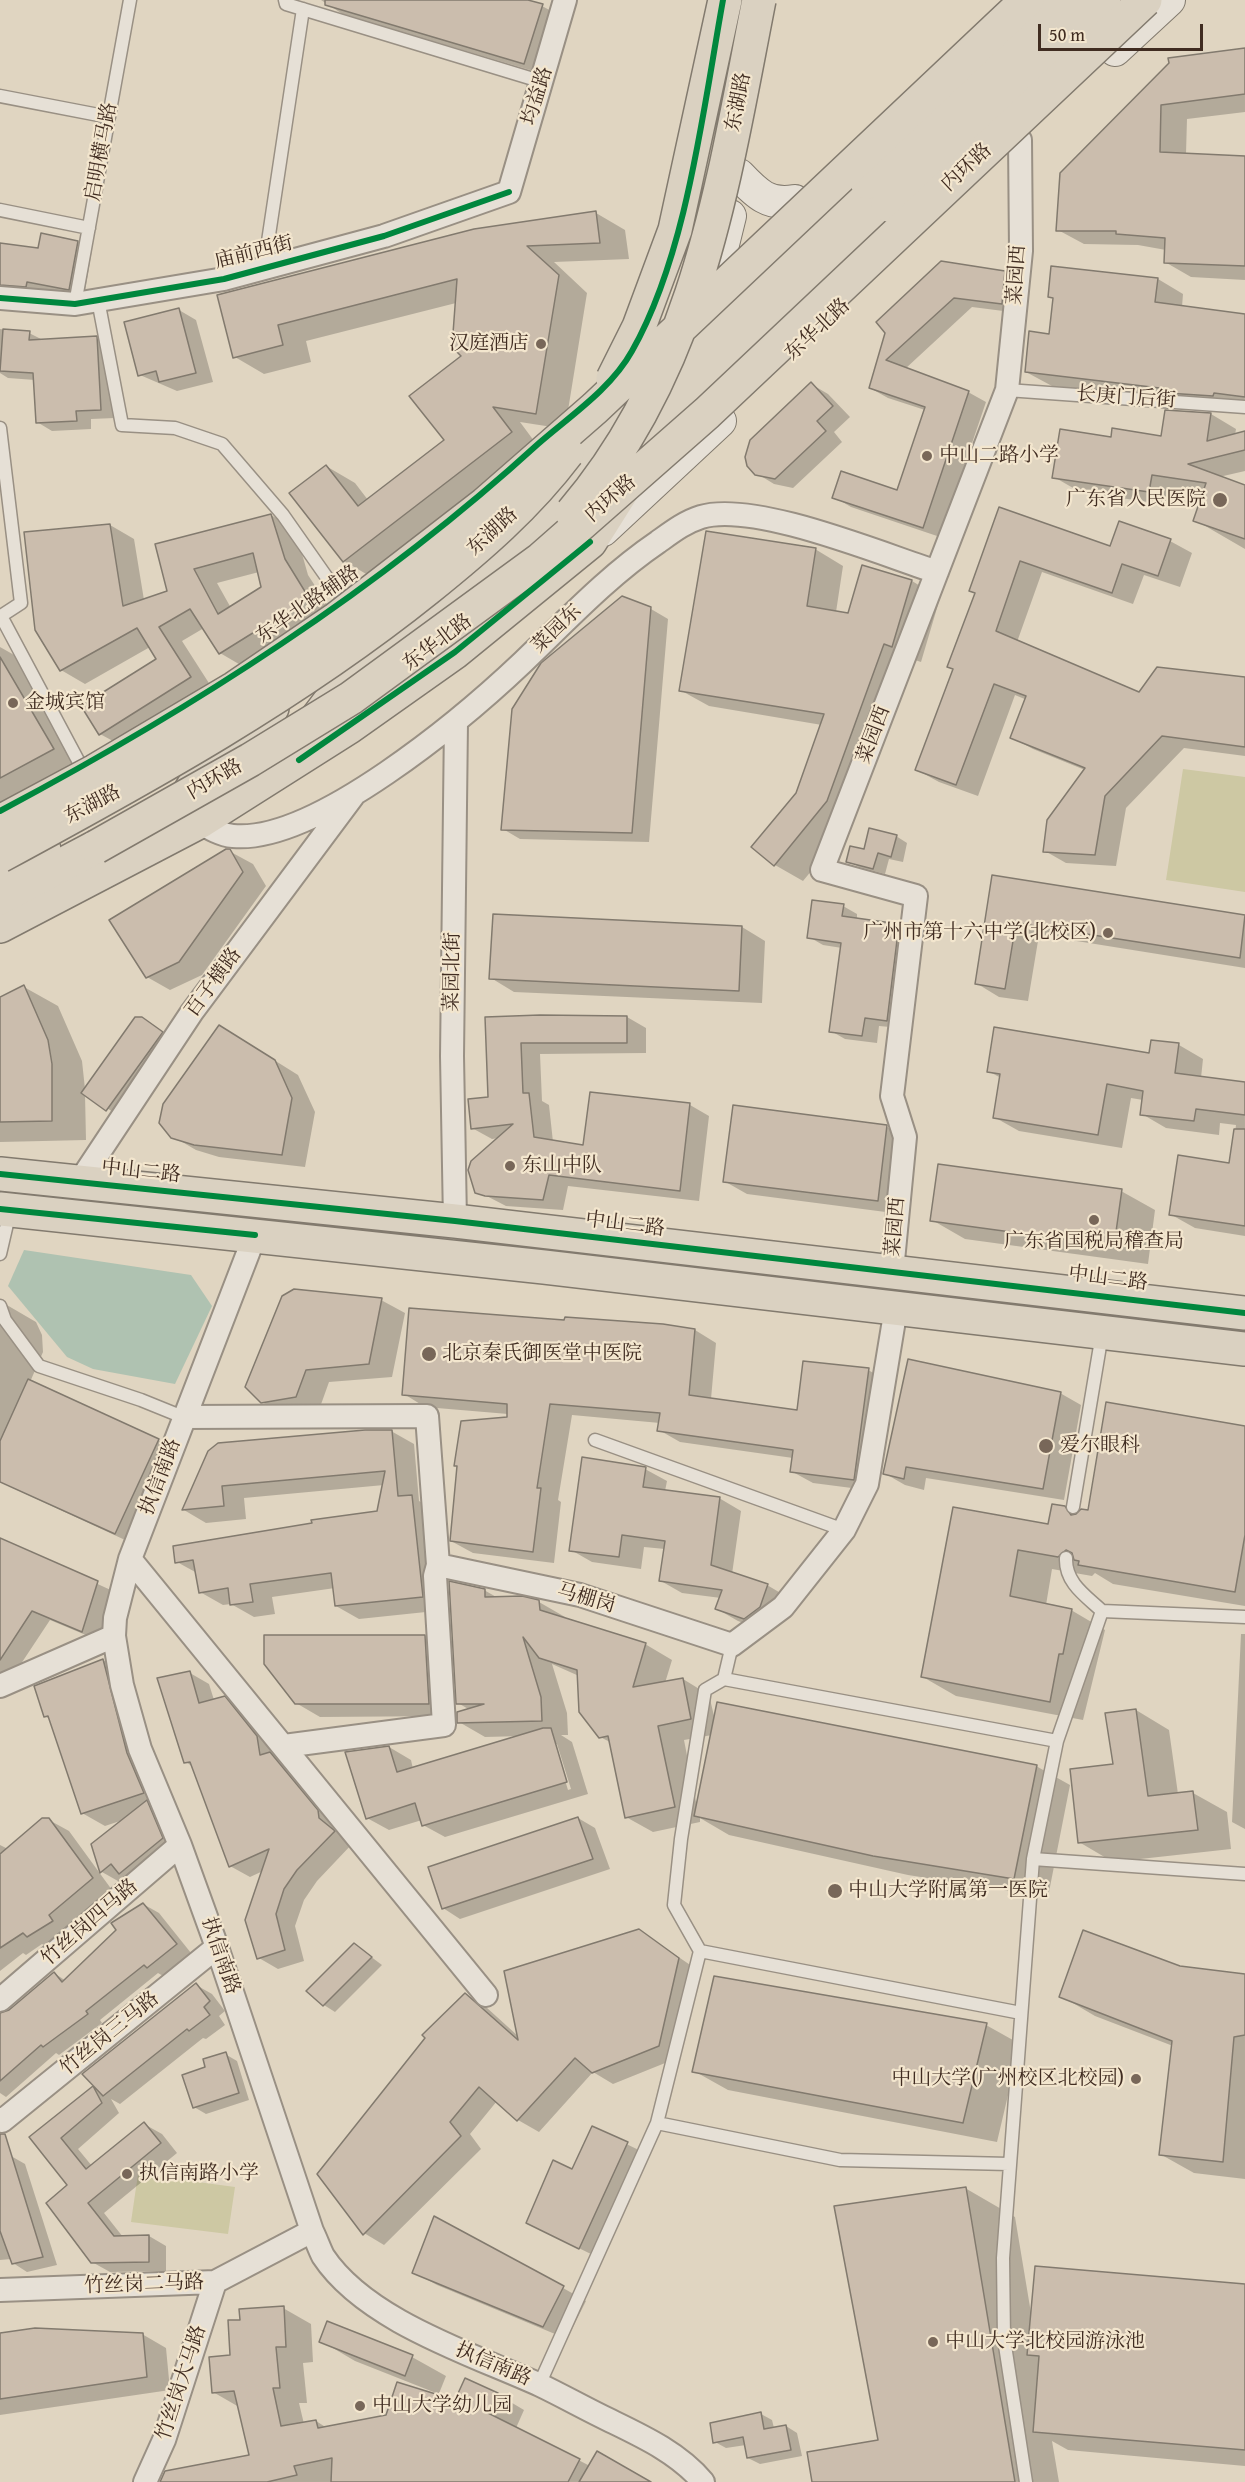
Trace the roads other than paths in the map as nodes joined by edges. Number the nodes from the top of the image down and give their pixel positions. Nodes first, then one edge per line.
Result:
1 (130, 0) edge
2 (285, 0) edge
3 (565, 0) edge
4 (724, 0) edge
5 (759, 0) edge
6 (773, 0) edge
7 (1006, 0) edge
8 (1027, 0) edge
9 (1047, 0) edge
10 (1056, 0) edge
11 (1064, 0) edge
12 (1146, 1) edge
13 (303, 9) junction
14 (962, 41) junction
15 (1090, 73) junction
16 (543, 82) junction
17 (0, 96) edge
18 (109, 117) junction
19 (1042, 118) junction
20 (1020, 140) junction
21 (740, 175) junction
22 (508, 192) joint
23 (878, 194) junction
24 (795, 201) junction
25 (0, 210) edge
26 (89, 228) junction
27 (264, 268) junction
28 (716, 274) junction
29 (0, 298) edge
30 (98, 300) junction
31 (75, 304) junction
32 (697, 344) junction
33 (607, 384) junction
34 (1007, 390) junction
35 (1245, 407) edge
36 (675, 408) junction
37 (0, 428) edge
38 (551, 433) junction
39 (574, 460) junction
40 (513, 520) junction
41 (590, 542) junction
42 (937, 572) junction
43 (337, 592) dead end
44 (487, 600) junction
45 (1, 616) edge
46 (375, 655) junction
47 (280, 701) junction
48 (456, 723) junction
49 (349, 727) junction
50 (115, 749) junction
51 (299, 760) junction
52 (82, 768) junction
53 (169, 776) junction
54 (357, 791) junction
55 (0, 811) edge
56 (105, 814) junction
57 (0, 822) edge
58 (199, 822) junction
59 (0, 856) edge
60 (112, 870) junction
61 (0, 874) edge
62 (0, 898) edge
63 (0, 926) edge
64 (0, 1174) edge
65 (80, 1182) junction
66 (5, 1210) edge
67 (455, 1221) junction
68 (255, 1235) junction
69 (0, 1254) edge
70 (892, 1272) junction
71 (0, 1306) edge
72 (896, 1308) junction
73 (1245, 1313) edge
74 (1102, 1332) junction
75 (1245, 1349) edge
76 (183, 1418) junction
77 (595, 1440) dead end
78 (1073, 1507) dead end
79 (844, 1530) junction
80 (1066, 1558) dead end
81 (130, 1559) junction
82 (438, 1565) junction
83 (1102, 1611) junction
84 (1245, 1617) edge
85 (114, 1636) junction
86 (732, 1645) junction
87 (724, 1679) junction
88 (0, 1686) edge
89 (1057, 1741) junction
90 (284, 1746) junction
91 (180, 1845) junction
92 (1034, 1859) junction
93 (1245, 1874) edge
94 (218, 1947) junction
95 (700, 1951) junction
96 (486, 1995) dead end
97 (0, 2000) edge
98 (1021, 2013) junction
99 (1, 2120) edge
100 (657, 2123) junction
101 (1009, 2164) junction
102 (312, 2231) junction
103 (215, 2282) junction
104 (0, 2290) edge
105 (539, 2385) junction
106 (145, 2482) edge
107 (703, 2482) edge
108 (1026, 2482) edge

1 - 18 lane, 启明横马路
2 - 13 lane
3 - 16 street, 均益路
4 - 33 main road
4 - 59 main road, 东湖路, bridge
5 - 44 main road, 东湖路, bridge
6 - 21 main road
7 - 14 main road
8 - 57 main road, bridge
9 - 14 main road
10 - 12 main road
11 - 23 main road, bridge
12 - 15 main road, 东华北路
12 - 15 main road
12 - 23 main road, bridge
12 - 44 main road, 内环路, bridge
13 - 16 lane
13 - 27 lane
14 - 19 main road
14 - 24 main road
15 - 19 main road, 东华北路
16 - 22 street, 均益路
17 - 18 lane
18 - 26 lane, 启明横马路
19 - 20 main road, 东华北路
20 - 34 street, 菜园西
20 - 41 main road, 东华北路
21 - 24 main road
21 - 28 main road
22 - 27 street, 庙前西街
23 - 32 main road
23 - 36 main road
24 - 28 main road
25 - 26 lane
26 - 31 lane, 启明横马路
27 - 30 street, 庙前西街
28 - 32 main road
28 - 33 main road
29 - 31 street, 庙前西街
30 - 31 street, 庙前西街
30 - 43 lane
32 - 36 main road
32 - 39 main road
33 - 38 main road, 东华北路辅路
34 - 35 lane, 长庚门后街
34 - 42 street, 菜园西
36 - 41 main road
36 - 46 main road
37 - 45 lane
38 - 39 main road
38 - 40 main road
38 - 50 main road, 东华北路辅路
39 - 40 main road
40 - 47 main road
41 - 49 main road, 东华北路
42 - 48 street, 菜园东
42 - 70 street, 菜园西
44 - 62 main road, 内环路, bridge
45 - 52 lane
46 - 49 main road
46 - 51 main road
47 - 53 main road
47 - 58 main road
48 - 54 street, 菜园东
48 - 67 street, 菜园北街
49 - 51 main road, 东华北路
50 - 52 main road, 东华北路辅路
50 - 53 main road
51 - 58 main road, 东华北路
52 - 55 main road, 东华北路辅路
52 - 56 main road
53 - 56 main road
54 - 58 street, 菜园东
54 - 65 street, 百子横路
56 - 60 main road
56 - 61 main road
58 - 60 main road, 东华北路
60 - 63 main road, 东华北路
64 - 65 main road, 中山二路
65 - 67 main road, 中山二路
66 - 68 main road
66 - 69 lane
67 - 70 main road, 中山二路
68 - 72 main road
68 - 76 street, 执信南路
70 - 73 main road, 中山二路
71 - 76 lane
72 - 74 main road
72 - 79 street
74 - 75 main road
74 - 78 lane
76 - 81 street, 执信南路
76 - 82 street
77 - 79 lane
79 - 86 street
80 - 83 lane
81 - 85 street, 执信南路
81 - 90 street
82 - 86 street, 马棚岗
82 - 90 street
83 - 84 lane
83 - 89 lane
85 - 88 street
85 - 91 street, 执信南路
86 - 87 lane
87 - 89 lane
87 - 95 lane
89 - 92 lane
90 - 96 street
91 - 94 street, 执信南路
91 - 97 street, 竹丝岗四马路
92 - 93 lane
92 - 98 lane
94 - 99 street, 竹丝岗三马路
94 - 102 street, 执信南路
95 - 98 lane
95 - 100 lane
98 - 101 lane
100 - 101 lane
100 - 105 lane
101 - 108 lane
102 - 103 street, 竹丝岗二马路
102 - 105 street, 执信南路
103 - 104 street, 竹丝岗二马路
103 - 106 street, 竹丝岗大马路
105 - 107 street, 执信南路

